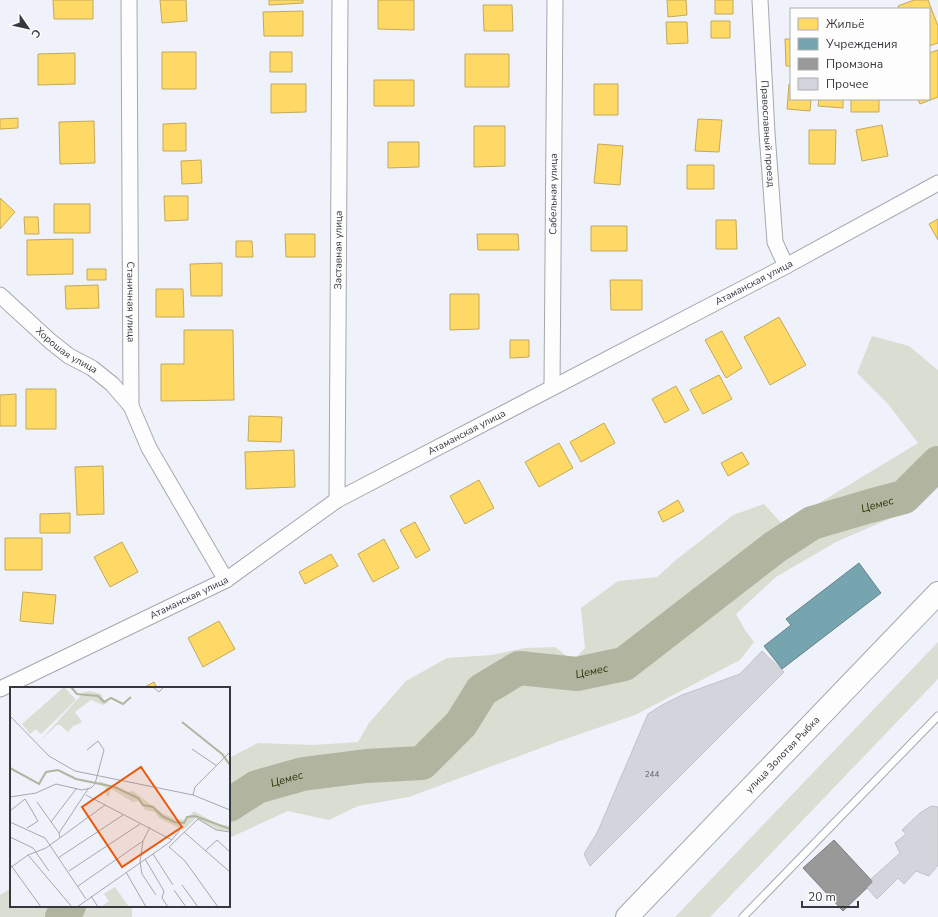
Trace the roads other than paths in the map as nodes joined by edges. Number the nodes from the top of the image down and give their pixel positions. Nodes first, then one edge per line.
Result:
1 (129, 0) edge
2 (340, 0) edge
3 (555, 0) edge
4 (760, 0) edge
5 (938, 182) edge
6 (786, 266) junction
7 (0, 295) edge
8 (552, 388) junction
9 (131, 406) junction
10 (337, 500) junction
11 (226, 580) junction
12 (938, 593) edge
13 (0, 689) edge
14 (938, 716) edge
15 (627, 917) edge
16 (743, 917) edge

1 - 9 street, Станичная улица
2 - 10 street, Заставная улица
3 - 8 street, Сабельная улица
4 - 6 street, Православный проезд
5 - 6 street, Атаманская улица
6 - 8 street, Атаманская улица
7 - 9 street, Хорошая улица
8 - 10 street, Атаманская улица
9 - 11 street, Станичная улица
10 - 11 street, Атаманская улица
11 - 13 street, Атаманская улица
12 - 15 highway, улица Золотая Рыбка
14 - 16 lane

